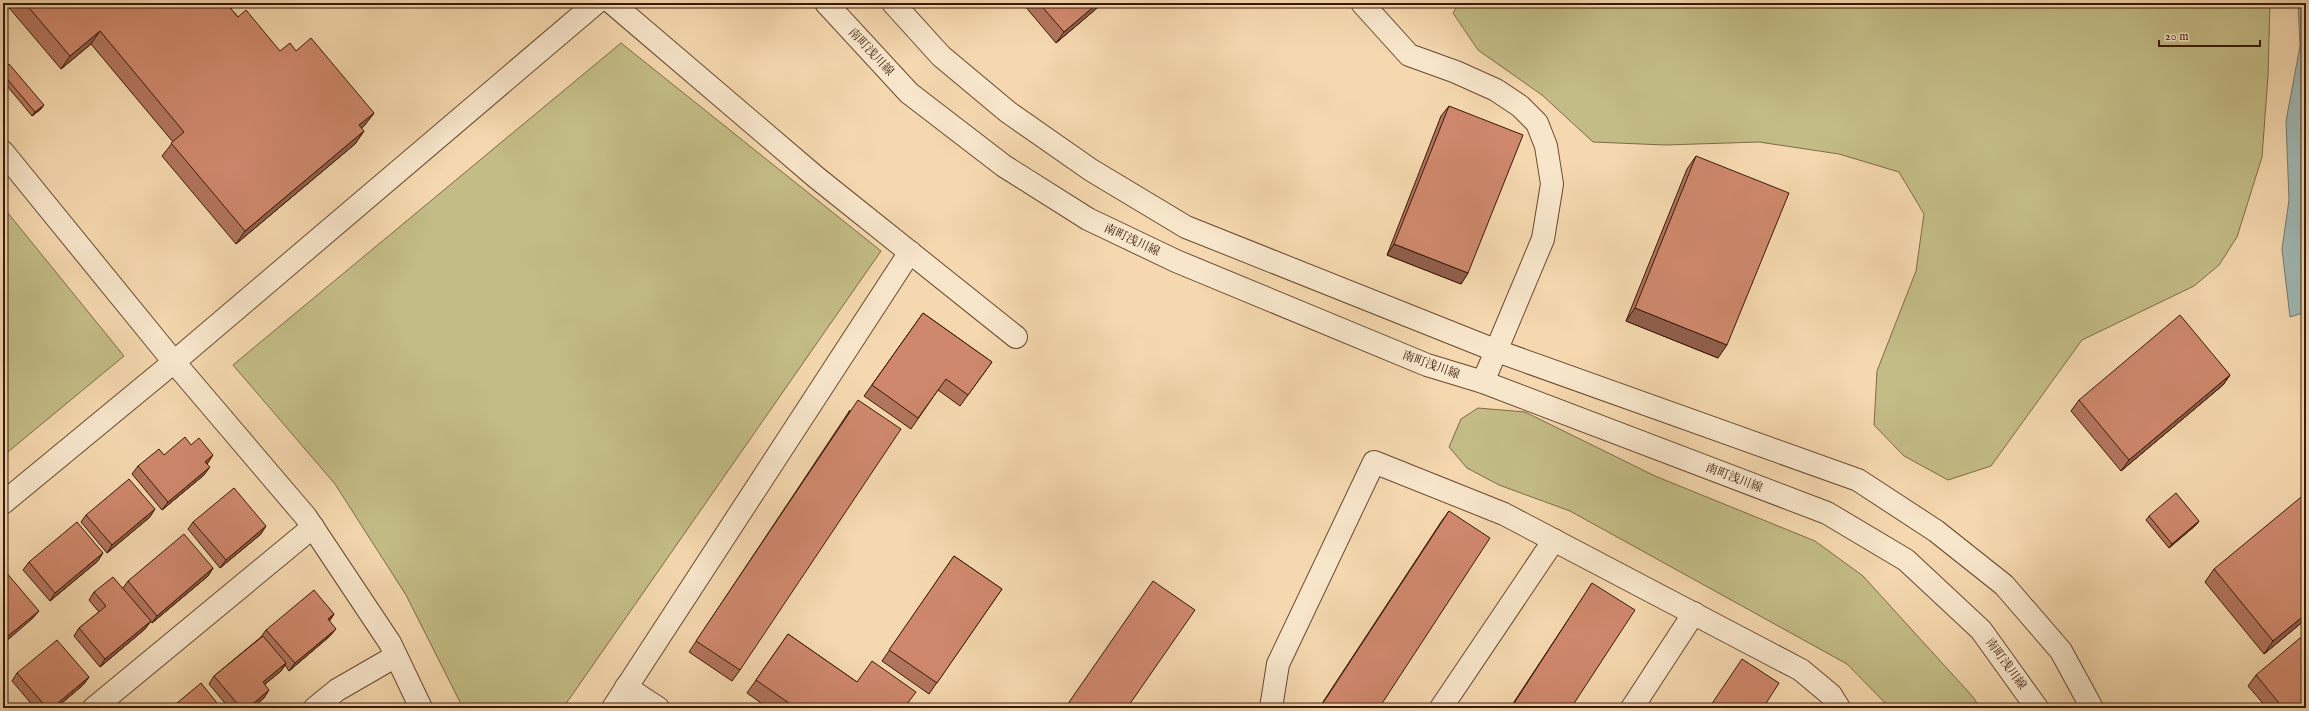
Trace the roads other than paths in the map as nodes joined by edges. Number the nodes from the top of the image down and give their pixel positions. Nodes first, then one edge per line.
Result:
1 (596, 3) edge
2 (612, 3) edge
3 (826, 3) edge
4 (893, 3) edge
5 (1362, 3) edge
6 (3, 152) edge
7 (910, 252) junction
8 (1016, 337) dead end
9 (1497, 351) junction
10 (174, 362) junction
11 (1482, 382) junction
12 (3, 503) edge
13 (313, 527) junction
14 (1554, 540) junction
15 (1694, 613) junction
16 (396, 656) junction
17 (626, 687) junction
18 (1831, 704) edge
19 (94, 708) edge
20 (315, 708) edge
21 (421, 708) edge
22 (613, 708) edge
23 (658, 708) edge
24 (1271, 708) edge
25 (1441, 708) edge
26 (1632, 708) edge
27 (2037, 708) edge
28 (2092, 708) edge

1 - 10 street
2 - 7 street
3 - 11 street, 南町浅川線
4 - 9 street
5 - 9 street
6 - 10 street
7 - 8 street
7 - 17 street
9 - 11 street
9 - 28 street
10 - 12 street
10 - 13 street
11 - 27 street, 南町浅川線
13 - 16 street
13 - 19 street
14 - 15 street
14 - 24 street
14 - 25 street
15 - 18 street
15 - 26 street
16 - 20 street
16 - 21 street
17 - 22 street
17 - 23 street

